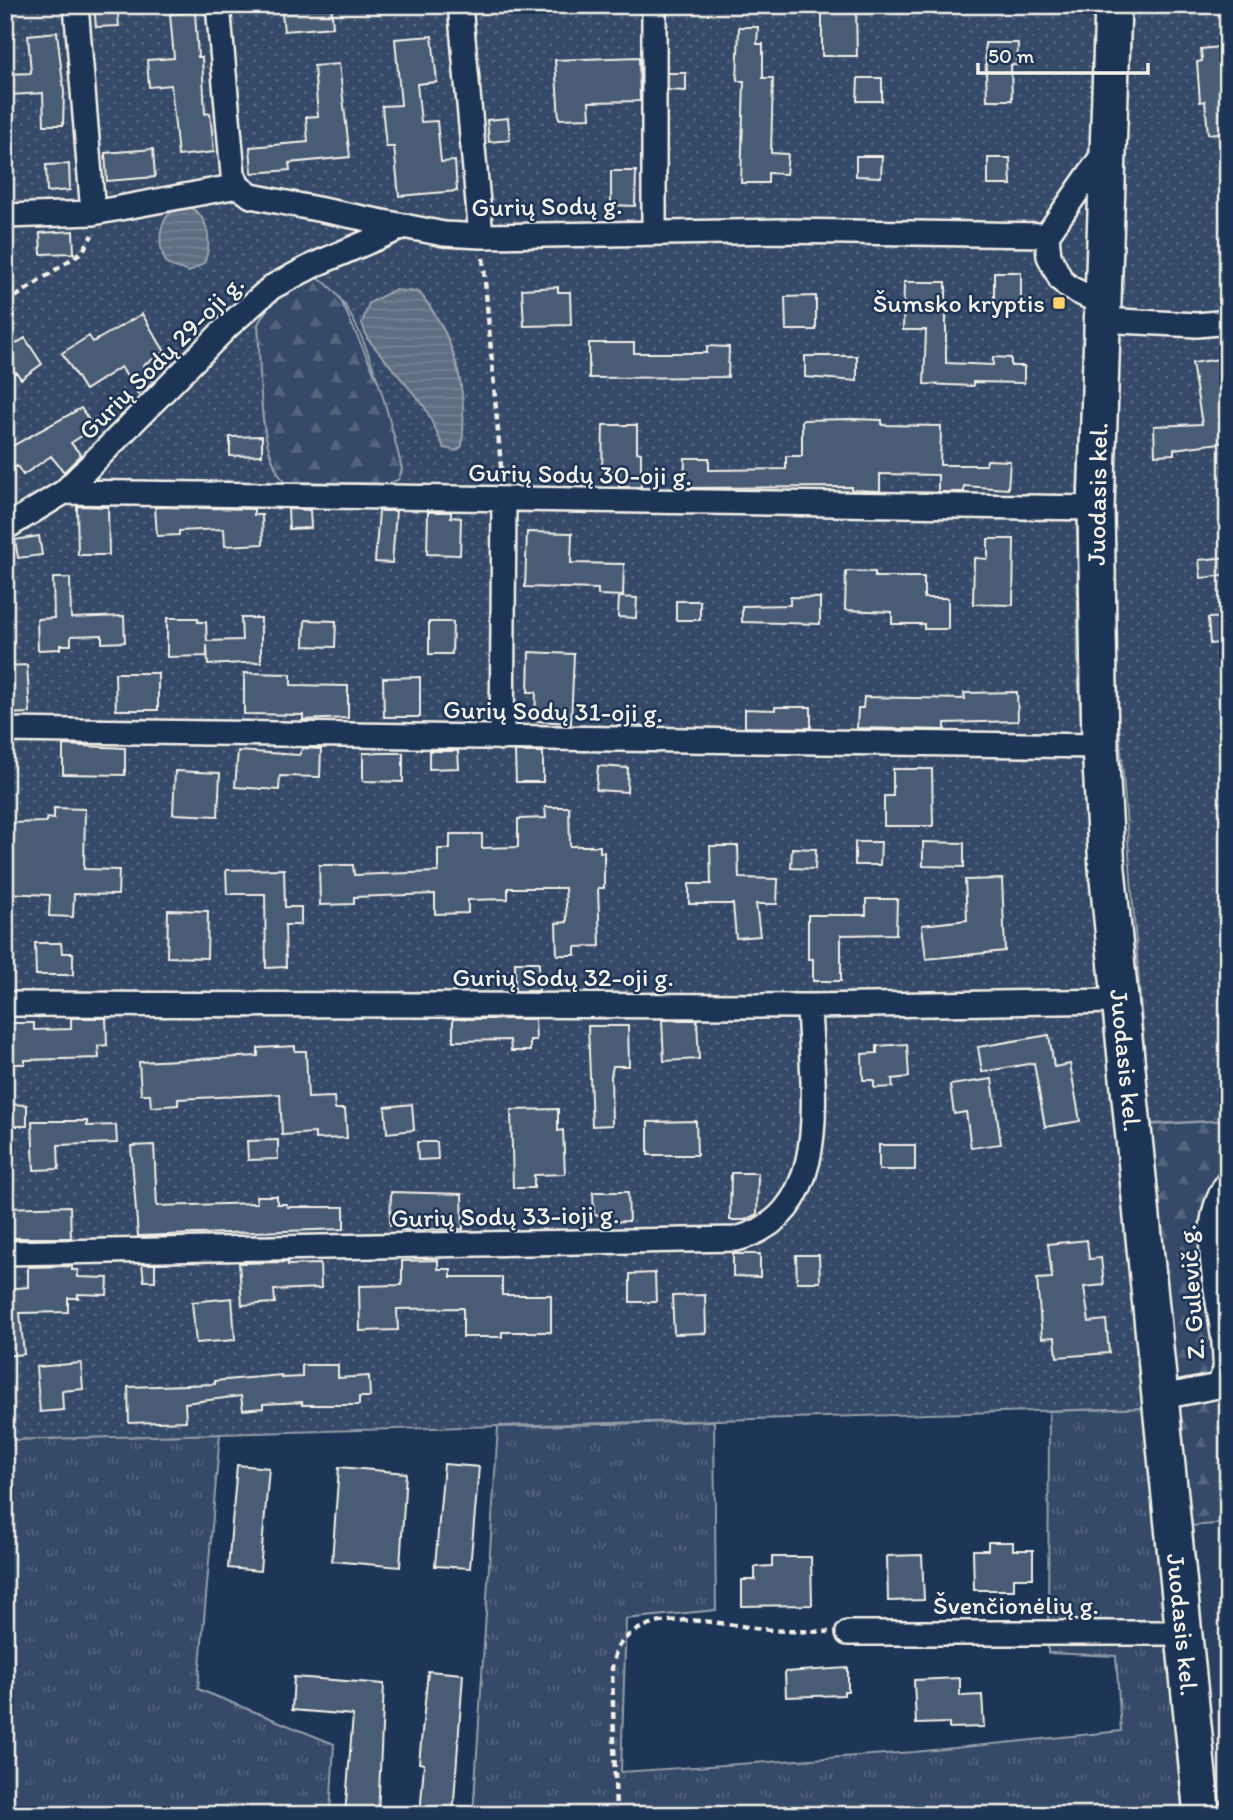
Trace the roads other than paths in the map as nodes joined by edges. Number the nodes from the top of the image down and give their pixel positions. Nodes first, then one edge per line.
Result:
1 (76, 5) edge
2 (218, 5) edge
3 (460, 5) edge
4 (654, 5) edge
5 (1113, 5) edge
6 (1107, 149) junction
7 (238, 186) junction
8 (93, 213) junction
9 (5, 216) edge
10 (405, 226) junction
11 (654, 232) junction
12 (1047, 235) junction
13 (481, 236) junction
14 (1100, 312) junction
15 (1228, 322) edge
16 (64, 492) junction
17 (504, 501) junction
18 (1096, 508) junction
19 (5, 528) edge
20 (5, 730) edge
21 (502, 738) junction
22 (1100, 746) junction
23 (1121, 1001) junction
24 (5, 1004) edge
25 (809, 1006) junction
26 (1228, 1182) edge
27 (5, 1253) edge
28 (1162, 1397) junction
29 (848, 1633) road end
30 (1184, 1633) junction
31 (1202, 1815) edge

1 - 8 street
2 - 7 street
3 - 13 street
4 - 11 street
5 - 6 main road
6 - 12 street
6 - 14 main road, Juodasis kel.
7 - 8 street
7 - 10 street, Gurių Sodų g.
8 - 9 street
10 - 13 street, Gurių Sodų g.
10 - 16 street, Gurių Sodų 29-oji g.
11 - 12 street, Gurių Sodų g.
11 - 13 street, Gurių Sodų g.
12 - 14 street
14 - 15 street
14 - 18 main road, Juodasis kel.
16 - 17 street, Gurių Sodų 30-oji g.
16 - 19 street, Gurių Sodų 29-oji g.
17 - 18 street, Gurių Sodų 30-oji g.
17 - 21 street
18 - 22 main road, Juodasis kel.
20 - 21 street, Gurių Sodų 31-oji g.
21 - 22 street, Gurių Sodų 31-oji g.
22 - 23 main road, Juodasis kel.
23 - 25 street, Gurių Sodų 32-oji g.
23 - 28 main road, Juodasis kel.
24 - 25 street, Gurių Sodų 32-oji g.
25 - 27 street, Gurių Sodų 33-ioji g.
26 - 28 street, Z. Gulevič g.
28 - 30 main road, Juodasis kel.
29 - 30 street, Švenčionėlių g.
30 - 31 main road, Juodasis kel.

